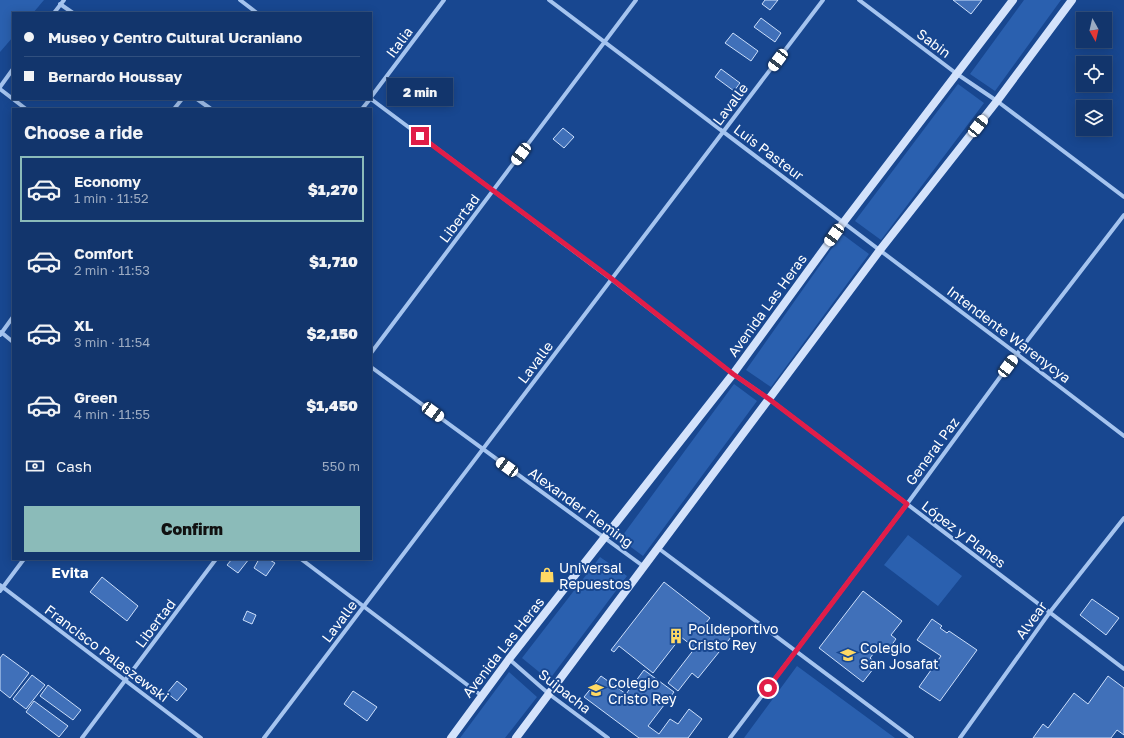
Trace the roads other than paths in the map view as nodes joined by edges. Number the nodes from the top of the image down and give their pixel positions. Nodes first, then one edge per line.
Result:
1 (64, 0) edge
2 (240, 0) edge
3 (250, 0) edge
4 (444, 0) edge
5 (549, 0) edge
6 (636, 0) edge
7 (823, 0) edge
8 (859, 0) edge
9 (1013, 0) edge
10 (1072, 0) edge
11 (60, 4) junction
12 (246, 5) junction
13 (55, 12) edge
14 (72, 12) edge
15 (256, 12) edge
16 (604, 42) junction
17 (12, 70) edge
18 (957, 74) junction
19 (0, 88) edge
20 (372, 97) edge
21 (12, 98) edge
22 (372, 99) edge
23 (15, 100) edge
24 (181, 100) edge
25 (198, 100) edge
26 (369, 100) edge
27 (997, 101) junction
28 (25, 108) edge
29 (175, 108) edge
30 (210, 108) edge
31 (363, 108) edge
32 (724, 131) junction
33 (493, 191) junction
34 (1124, 197) edge
35 (1124, 215) edge
36 (843, 222) junction
37 (880, 250) junction
38 (612, 279) junction
39 (12, 318) edge
40 (0, 333) edge
41 (12, 341) edge
42 (372, 352) edge
43 (1017, 354) junction
44 (372, 367) edge
45 (733, 374) junction
46 (769, 399) junction
47 (1124, 436) edge
48 (483, 449) junction
49 (907, 504) junction
50 (1124, 518) edge
51 (605, 539) junction
52 (658, 548) junction
53 (23, 560) edge
54 (215, 560) edge
55 (302, 560) edge
56 (643, 566) junction
57 (1, 587) edge
58 (364, 606) junction
59 (1050, 612) junction
60 (796, 650) junction
61 (509, 659) junction
62 (1124, 669) edge
63 (126, 680) junction
64 (549, 694) junction
65 (482, 696) junction
66 (82, 738) edge
67 (201, 738) edge
68 (264, 738) edge
69 (451, 738) edge
70 (516, 738) edge
71 (608, 738) edge
72 (730, 738) edge
73 (912, 738) edge
74 (960, 738) edge

1 - 11 street
2 - 12 street
3 - 12 street
4 - 20 street, Italia
5 - 16 street, Luis Pasteur
6 - 16 street, Libertad
7 - 32 street, Lavalle
8 - 18 street, Sabin
9 - 18 main road, Avenida Las Heras
10 - 27 main road
11 - 13 street
11 - 14 street
12 - 15 street
16 - 32 street, Luis Pasteur
16 - 33 street, Libertad
17 - 19 street
18 - 27 street, Sabin
18 - 36 main road, Avenida Las Heras
19 - 21 street
22 - 33 street, López y Planes
23 - 28 street
24 - 29 street
25 - 30 street
26 - 31 street, Italia
27 - 34 street, Sabin
27 - 37 main road
32 - 36 street, Luis Pasteur
32 - 38 street, Lavalle
33 - 38 street, López y Planes
33 - 42 street, Libertad
35 - 43 street, General Paz
36 - 37 street, Luis Pasteur
36 - 45 main road, Avenida Las Heras
37 - 43 street, Intendente Warenycya
37 - 46 main road
38 - 45 street, López y Planes
38 - 48 street, Lavalle
39 - 40 street
40 - 41 street
43 - 47 street, Intendente Warenycya
43 - 49 street, General Paz
44 - 48 street, Alexander Fleming
45 - 46 street, López y Planes
45 - 51 main road, Avenida Las Heras
46 - 49 street, López y Planes
46 - 52 main road
48 - 51 street, Alexander Fleming
48 - 58 street, Lavalle
49 - 59 street, López y Planes
49 - 60 street, General Paz
50 - 59 street, Alvear
51 - 56 street, Alexander Fleming
51 - 61 main road, Avenida Las Heras
52 - 56 main road
52 - 60 street
53 - 57 street
54 - 63 street, Libertad
55 - 58 street
56 - 64 main road
57 - 63 street, Francisco Palaszewski
58 - 65 street
58 - 68 street, Lavalle
59 - 62 street, López y Planes
59 - 74 street, Alvear
60 - 72 street, General Paz
60 - 73 street
61 - 64 street, Suipacha
61 - 65 main road, Avenida Las Heras
63 - 66 street, Libertad
63 - 67 street, Francisco Palaszewski
64 - 70 main road
64 - 71 street, Suipacha
65 - 69 main road, Avenida Las Heras

